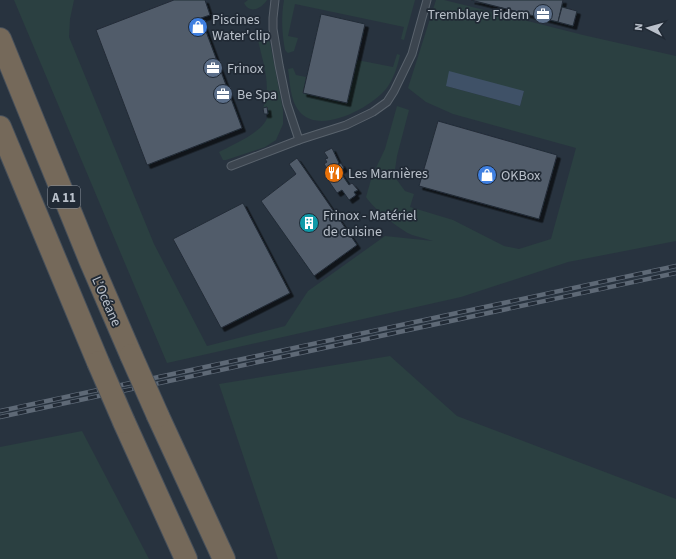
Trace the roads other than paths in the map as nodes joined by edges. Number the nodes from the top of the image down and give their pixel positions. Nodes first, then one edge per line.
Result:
1 (275, 0) edge
2 (427, 0) edge
3 (0, 39) edge
4 (0, 126) edge
5 (299, 140) junction
6 (231, 166) dead end
7 (186, 559) edge
8 (224, 559) edge

1 - 5 lane
2 - 5 lane
3 - 8 highway, L’Océane / A 11, bridge
4 - 7 highway, A 11, bridge
5 - 6 lane

